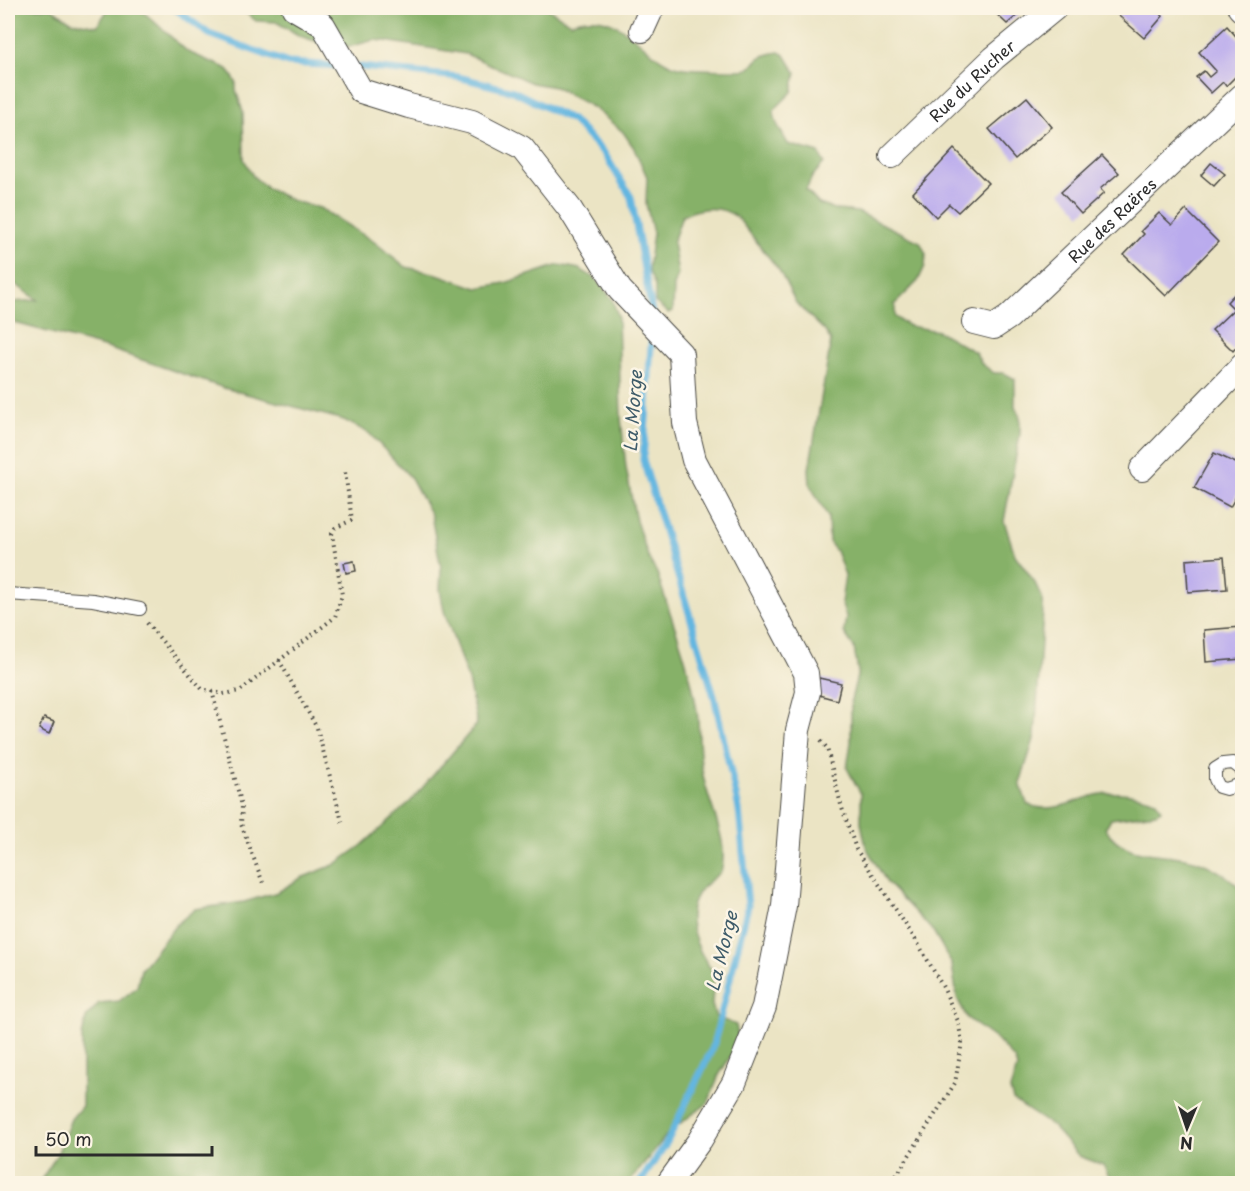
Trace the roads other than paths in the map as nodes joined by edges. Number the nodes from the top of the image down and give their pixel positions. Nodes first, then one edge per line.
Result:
1 (294, 8) edge
2 (652, 8) edge
3 (1055, 8) edge
4 (642, 30) dead end
5 (1242, 96) edge
6 (892, 156) dead end
7 (974, 322) dead end
8 (1242, 366) edge
9 (1142, 469) dead end
10 (8, 594) edge
11 (140, 609) road end
12 (1242, 770) edge
13 (1242, 784) edge
14 (668, 1184) edge

1 - 14 street
2 - 4 street
3 - 6 street, Rue du Rucher
5 - 7 street, Rue des Raëres
8 - 9 street
10 - 11 lane
12 - 13 lane

